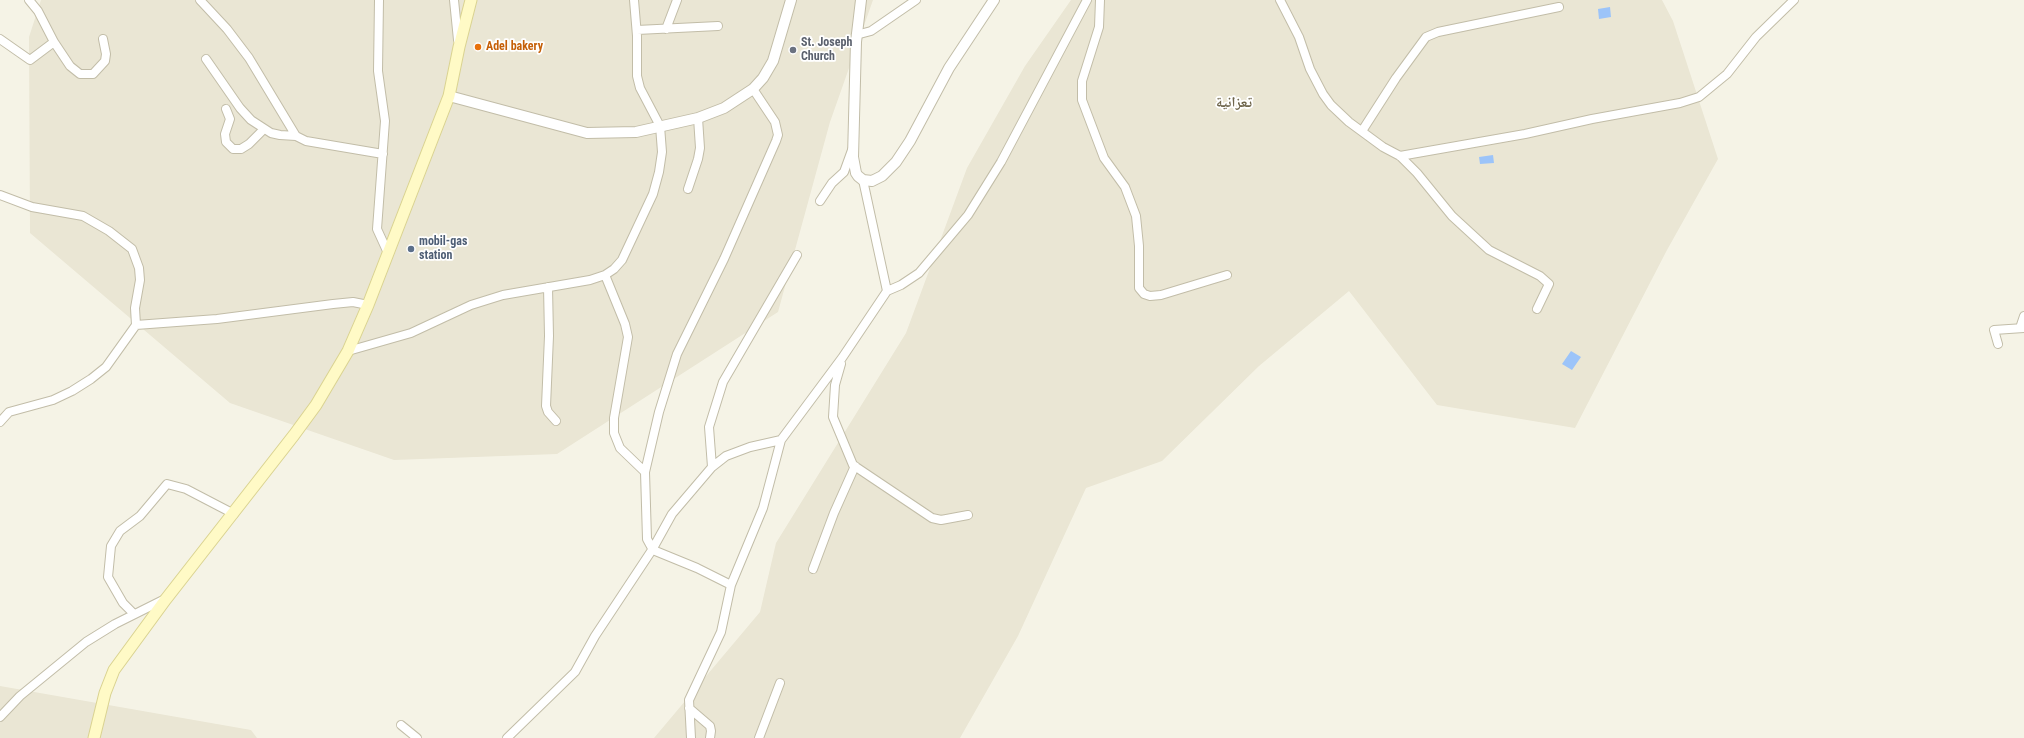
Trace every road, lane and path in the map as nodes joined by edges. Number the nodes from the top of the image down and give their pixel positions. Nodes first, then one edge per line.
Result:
1 (29, 0) edge
2 (200, 0) edge
3 (379, 0) edge
4 (454, 0) edge
5 (471, 0) edge
6 (634, 0) edge
7 (678, 0) edge
8 (791, 0) edge
9 (861, 0) edge
10 (916, 0) edge
11 (994, 0) edge
12 (1087, 0) edge
13 (1100, 0) edge
14 (1280, 0) edge
15 (1794, 0) edge
16 (1559, 7) dead end
17 (718, 26) dead end
18 (666, 29) junction
19 (637, 30) junction
20 (856, 35) junction
21 (0, 39) edge
22 (103, 39) dead end
23 (54, 42) junction
24 (459, 47) junction
25 (206, 59) dead end
26 (753, 89) junction
27 (449, 96) junction
28 (226, 109) dead end
29 (698, 118) junction
30 (660, 126) junction
31 (264, 129) junction
32 (1362, 131) junction
33 (296, 136) junction
34 (853, 148) junction
35 (383, 154) junction
36 (1400, 156) junction
37 (863, 180) junction
38 (688, 188) dead end
39 (0, 195) edge
40 (820, 201) dead end
41 (388, 253) junction
42 (797, 255) dead end
43 (605, 275) junction
44 (1227, 275) dead end
45 (548, 287) junction
46 (887, 291) junction
47 (368, 305) junction
48 (1537, 309) dead end
49 (2024, 316) edge
50 (136, 325) junction
51 (2022, 328) edge
52 (1998, 344) dead end
53 (348, 351) junction
54 (842, 358) junction
55 (556, 421) dead end
56 (0, 422) edge
57 (781, 440) junction
58 (855, 466) junction
59 (712, 467) junction
60 (645, 472) junction
61 (234, 514) junction
62 (968, 515) dead end
63 (652, 550) junction
64 (813, 569) dead end
65 (732, 586) junction
66 (166, 599) junction
67 (134, 614) junction
68 (780, 682) dead end
69 (689, 708) junction
70 (0, 717) edge
71 (401, 725) dead end
72 (94, 738) edge
73 (417, 738) edge
74 (507, 738) edge
75 (691, 738) edge
76 (710, 738) edge
77 (759, 738) edge

1 - 23 street
2 - 33 street
3 - 35 street
4 - 24 street
5 - 24 main road
6 - 19 street
7 - 18 street
8 - 26 street
9 - 20 street
10 - 20 street
11 - 37 street
12 - 46 street
13 - 44 street
14 - 32 street
15 - 36 street
16 - 32 street
17 - 18 street
18 - 19 street
19 - 30 street
20 - 34 street
21 - 23 street
22 - 23 street
24 - 27 main road
25 - 31 street
26 - 29 street
26 - 60 street
27 - 30 street
27 - 41 main road
28 - 31 street
29 - 30 street
29 - 38 street
30 - 43 street
31 - 33 street
32 - 36 street
33 - 35 street
34 - 37 street
34 - 40 street
35 - 41 street
36 - 48 street
37 - 46 street
39 - 50 street
41 - 47 main road
42 - 59 street
43 - 45 street
43 - 60 street
45 - 53 street
45 - 55 street
46 - 54 street
47 - 50 street
47 - 53 main road
49 - 51 street
50 - 56 street
51 - 52 street
53 - 61 main road
54 - 57 street
54 - 58 street
57 - 59 street
57 - 65 street
58 - 62 street
58 - 64 street
59 - 63 street
60 - 63 street
61 - 66 main road
61 - 67 street
63 - 65 street
63 - 74 street
65 - 69 street
66 - 67 street
66 - 72 main road
67 - 70 street
68 - 77 street
69 - 75 street
69 - 76 street
71 - 73 street

